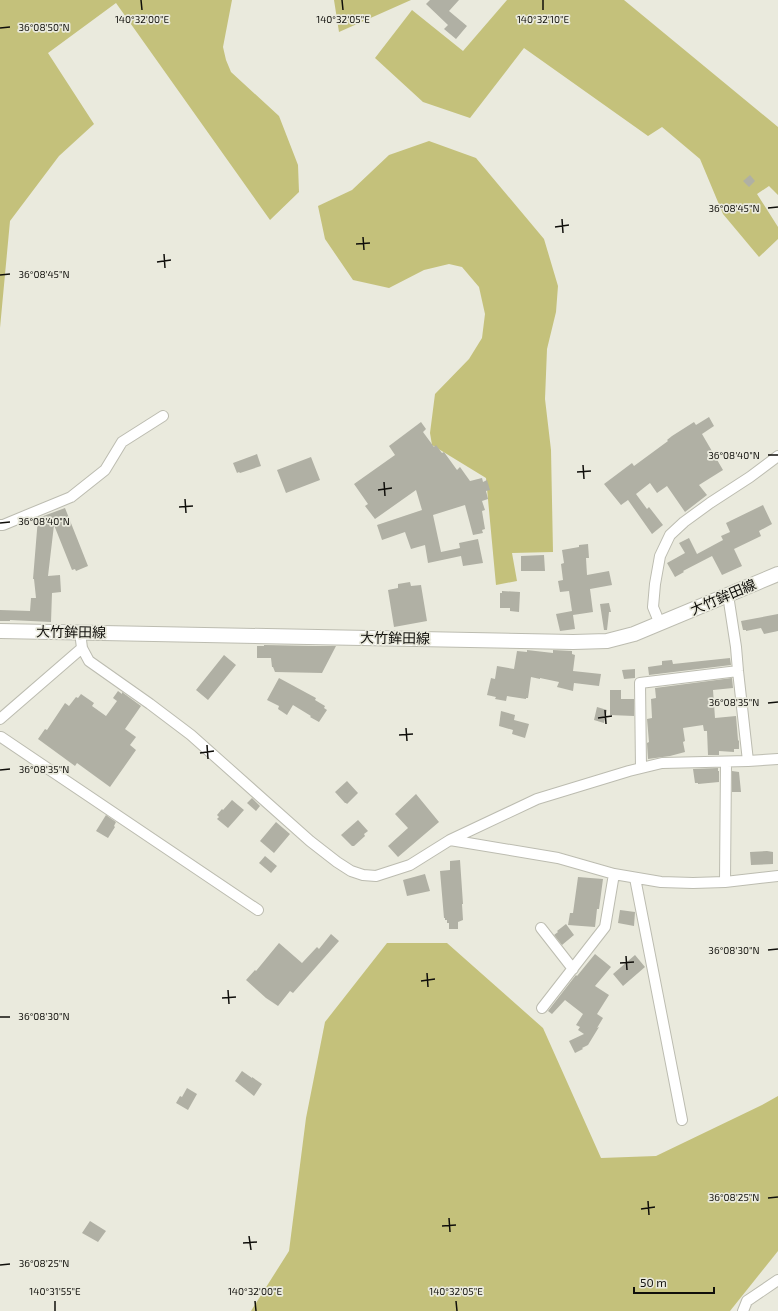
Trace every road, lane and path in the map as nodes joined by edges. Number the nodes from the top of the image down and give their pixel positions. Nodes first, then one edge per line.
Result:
1 (163, 416) dead end
2 (778, 456) edge
3 (0, 525) edge
4 (778, 574) edge
5 (728, 595) junction
6 (660, 624) junction
7 (0, 631) edge
8 (80, 632) junction
9 (82, 648) junction
10 (738, 671) junction
11 (1, 719) edge
12 (1, 740) edge
13 (778, 759) edge
14 (748, 761) junction
15 (726, 762) junction
16 (641, 768) junction
17 (450, 840) junction
18 (614, 874) junction
19 (778, 876) edge
20 (635, 878) junction
21 (725, 882) junction
22 (258, 910) dead end
23 (541, 928) dead end
24 (573, 969) junction
25 (542, 1008) dead end
26 (682, 1120) dead end
27 (778, 1280) edge
28 (743, 1311) edge

1 - 3 street
2 - 6 street
4 - 5 main road, 大竹鉾田線
5 - 6 main road, 大竹鉾田線
5 - 10 street
6 - 8 main road, 大竹鉾田線
7 - 8 main road, 大竹鉾田線
8 - 9 street
9 - 11 street
9 - 17 street
10 - 14 street
10 - 16 street
11 - 12 street
12 - 22 street
13 - 14 street
14 - 15 street
15 - 16 street
15 - 21 street
16 - 17 street
17 - 18 street
18 - 20 street
18 - 24 street
19 - 21 street
20 - 21 street
20 - 26 street
23 - 24 street
24 - 25 street
27 - 28 street

